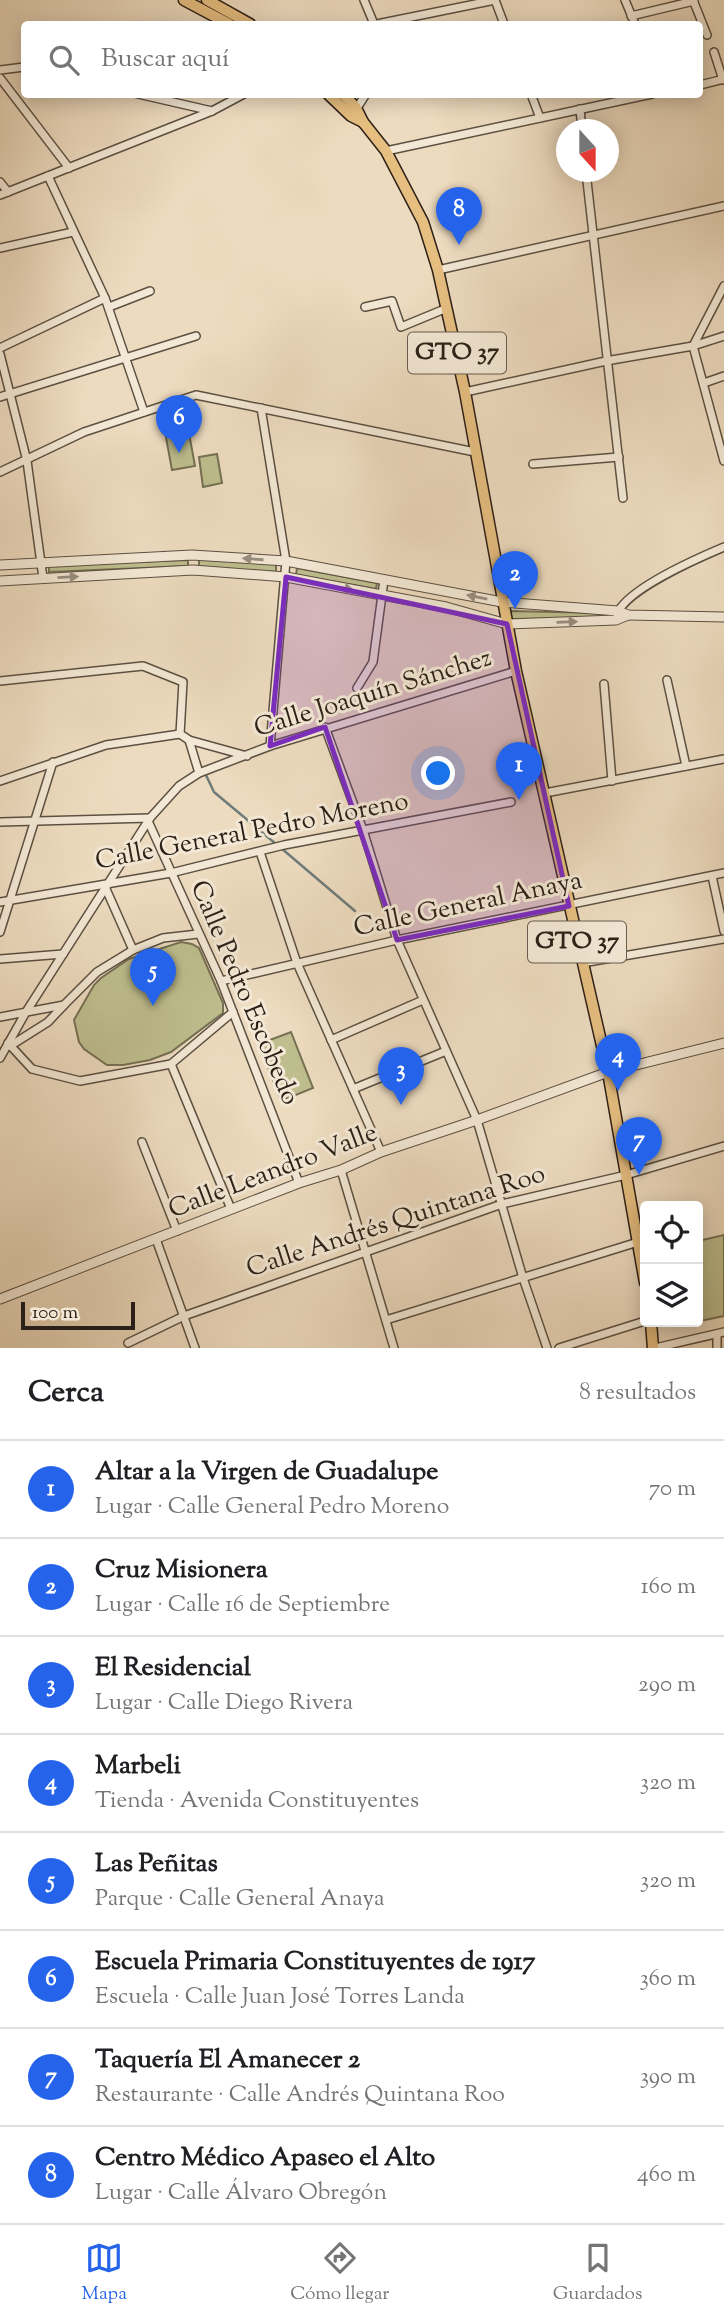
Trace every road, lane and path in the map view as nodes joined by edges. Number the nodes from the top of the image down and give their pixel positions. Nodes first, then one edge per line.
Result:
1 (184, 0) edge
2 (207, 0) edge
3 (364, 0) edge
4 (495, 0) edge
5 (625, 0) edge
6 (693, 1) edge
7 (631, 16) junction
8 (223, 21) edge
9 (245, 21) edge
10 (374, 21) edge
11 (391, 21) edge
12 (504, 21) edge
13 (634, 21) edge
14 (701, 21) edge
15 (703, 25) edge
16 (707, 34) dead end
17 (714, 52) dead end
18 (21, 67) edge
19 (0, 70) edge
20 (0, 78) edge
21 (723, 80) edge
22 (703, 84) edge
23 (155, 98) edge
24 (236, 98) edge
25 (334, 98) edge
26 (345, 98) edge
27 (363, 98) edge
28 (532, 98) edge
29 (633, 98) edge
30 (580, 109) junction
31 (212, 111) junction
32 (354, 112) junction
33 (540, 118) junction
34 (581, 119) edge
35 (386, 151) junction
36 (69, 168) junction
37 (48, 176) junction
38 (0, 182) edge
39 (587, 182) edge
40 (8, 192) junction
41 (0, 195) edge
42 (724, 206) edge
43 (73, 232) junction
44 (593, 235) junction
45 (0, 248) edge
46 (438, 270) junction
47 (724, 286) edge
48 (150, 291) dead end
49 (105, 298) junction
50 (108, 307) junction
51 (365, 307) dead end
52 (447, 309) junction
53 (196, 336) dead end
54 (724, 336) edge
55 (693, 346) junction
56 (0, 348) edge
57 (0, 354) edge
58 (126, 358) junction
59 (606, 360) junction
60 (724, 376) edge
61 (704, 383) junction
62 (465, 392) junction
63 (10, 394) junction
64 (0, 397) edge
65 (261, 408) junction
66 (144, 412) junction
67 (475, 452) junction
68 (619, 457) junction
69 (27, 461) junction
70 (724, 461) edge
71 (533, 464) dead end
72 (0, 472) edge
73 (623, 498) dead end
74 (724, 547) edge
75 (192, 555) junction
76 (286, 561) junction
77 (42, 562) junction
78 (0, 565) edge
79 (193, 570) junction
80 (43, 578) junction
81 (286, 578) junction
82 (384, 580) junction
83 (0, 581) edge
84 (449, 591) junction
85 (381, 595) junction
86 (502, 602) junction
87 (446, 607) junction
88 (617, 615) junction
89 (724, 617) edge
90 (507, 624) junction
91 (516, 671) junction
92 (667, 680) dead end
93 (0, 681) edge
94 (604, 684) dead end
95 (357, 688) dead end
96 (325, 727) junction
97 (180, 734) junction
98 (189, 740) junction
99 (270, 746) junction
100 (248, 756) junction
101 (724, 759) edge
102 (53, 762) junction
103 (686, 766) junction
104 (199, 773) junction
105 (0, 780) edge
106 (612, 780) junction
107 (545, 793) junction
108 (511, 802) dead end
109 (149, 819) junction
110 (36, 820) junction
111 (0, 822) edge
112 (363, 830) junction
113 (260, 852) junction
114 (171, 873) junction
115 (724, 873) edge
116 (712, 876) junction
117 (108, 886) junction
118 (10, 901) junction
119 (0, 902) edge
120 (569, 905) junction
121 (724, 931) edge
122 (0, 932) edge
123 (198, 934) junction
124 (724, 939) edge
125 (397, 940) junction
126 (133, 950) junction
127 (63, 954) junction
128 (0, 959) edge
129 (297, 963) junction
130 (582, 963) junction
131 (221, 981) junction
132 (423, 1000) junction
133 (64, 1004) junction
134 (26, 1012) junction
135 (233, 1012) junction
136 (0, 1017) edge
137 (331, 1040) junction
138 (724, 1043) edge
139 (9, 1044) junction
140 (446, 1051) junction
141 (0, 1058) edge
142 (171, 1064) junction
143 (608, 1072) junction
144 (353, 1089) junction
145 (477, 1120) junction
146 (142, 1142) dead end
147 (724, 1146) edge
148 (381, 1152) junction
149 (341, 1170) junction
150 (626, 1175) junction
151 (299, 1183) junction
152 (502, 1204) junction
153 (231, 1209) junction
154 (177, 1231) junction
155 (156, 1239) junction
156 (638, 1242) junction
157 (366, 1252) junction
158 (642, 1264) edge
159 (523, 1278) junction
160 (0, 1298) edge
161 (184, 1315) junction
162 (386, 1320) junction
163 (640, 1323) edge
164 (652, 1327) edge
165 (721, 1333) edge
166 (128, 1343) dead end
167 (195, 1348) edge
168 (394, 1348) edge
169 (547, 1348) edge
170 (559, 1348) edge
171 (654, 1348) edge
172 (717, 1348) edge

1 - 8 main road
2 - 9 main road
3 - 10 street
4 - 11 street
4 - 12 street
5 - 7 street
6 - 7 street
6 - 14 street
7 - 13 street
15 - 16 street
17 - 21 street
18 - 19 street
20 - 36 street
21 - 22 street
23 - 31 street
24 - 31 street
25 - 32 main road, GTO 37
26 - 32 main road, GTO 37
27 - 32 street
28 - 33 street
29 - 30 street
30 - 33 street
30 - 34 street
31 - 36 street
32 - 35 main road, GTO 37
33 - 35 street
35 - 46 main road, GTO 37
36 - 37 street
37 - 40 street
37 - 43 street
38 - 40 street
39 - 44 street
40 - 41 street
42 - 44 street
43 - 45 street
43 - 49 street
44 - 46 street
44 - 59 street
46 - 52 main road, GTO 37
47 - 55 street
48 - 50 street
49 - 50 street
49 - 56 street
50 - 58 street
51 - 52 street
52 - 62 main road, GTO 37
53 - 58 street
54 - 55 street
55 - 59 street
55 - 61 street
57 - 63 street
58 - 63 street
58 - 66 street
59 - 62 street
59 - 68 street
60 - 61 street
61 - 70 street
62 - 67 main road, GTO 37
63 - 64 street
63 - 69 street
65 - 66 street
65 - 67 street
65 - 76 street
66 - 69 street
67 - 86 main road, GTO 37
68 - 71 street
68 - 73 street
69 - 72 street
69 - 77 street
74 - 88 street
76 -> 75 street
75 - 77 street
75 - 79 street
76 - 81 street
76 - 82 street
77 - 78 street
77 - 80 street
80 -> 79 street
79 - 81 street
80 - 83 street
81 -> 85 street
81 - 99 street
82 - 84 street
82 - 85 street
86 -> 84 street
84 - 87 street
85 - 87 street
85 - 95 street
86 - 88 street
86 - 90 main road, GTO 37
87 - 90 street
88 - 89 street
90 -> 88 street
90 - 91 main road, GTO 37
91 - 96 street, Calle Joaquín Sánchez
91 - 107 main road, GTO 37
92 - 103 street
93 - 97 street
94 - 106 street
96 - 99 street, Calle Joaquín Sánchez
96 - 112 street
97 - 98 street, Calle Joaquín Sánchez
97 - 102 street
98 - 100 street, Calle Joaquín Sánchez
98 - 104 street
99 - 100 street, Calle Joaquín Sánchez
100 - 104 street
101 - 103 street
102 - 105 street
102 - 110 street
103 - 106 street
104 - 109 street
106 - 107 street
107 - 120 main road, GTO 37
108 - 112 street, Calle General Pedro Moreno
109 - 110 street
109 - 114 street, Calle Pedro Escobedo
109 - 117 street
110 - 111 street
110 - 118 street
112 - 113 street, Calle General Pedro Moreno
112 - 125 street
113 - 114 street, Calle General Pedro Moreno
113 - 129 street
114 - 117 street, Calle General Pedro Moreno
114 - 123 street, Calle Pedro Escobedo
115 - 116 street, Calle General Anaya
116 - 120 street, Calle General Anaya
116 - 121 street
117 - 118 street, Calle General Pedro Moreno
117 - 126 street
117 - 127 street
118 - 119 street, Calle General Pedro Moreno
118 - 122 street
120 - 125 street, Calle General Anaya
120 - 130 main road, GTO 37
123 - 126 street
123 - 131 street, Calle Pedro Escobedo
124 - 130 street
125 - 129 street, Calle General Anaya
125 - 132 street
126 - 133 street
127 - 128 street
127 - 134 street
129 - 131 street, Calle General Anaya
129 - 137 street
130 - 143 main road, GTO 37
131 - 135 street, Calle Pedro Escobedo
132 - 137 street
132 - 140 street
133 - 134 street
133 - 139 street
134 - 136 street
134 - 139 street
135 - 142 street
135 - 151 street, Calle Pedro Escobedo
137 - 144 street
138 - 143 street, Calle Leandro Valle
139 - 141 street
139 - 142 street
140 - 144 street
140 - 145 street
142 - 153 street
143 - 145 street, Calle Leandro Valle
143 - 150 main road, GTO 37
144 - 148 street
145 - 148 street, Calle Leandro Valle
145 - 152 street
146 - 154 street
147 - 150 street, Calle Andrés Quintana Roo
148 - 149 street, Calle Leandro Valle
149 - 151 street, Calle Leandro Valle
149 - 157 street
150 - 152 street, Calle Andrés Quintana Roo
150 - 156 main road, GTO 37
151 - 153 street, Calle Leandro Valle
152 - 157 street, Calle Andrés Quintana Roo
152 - 159 street
153 - 154 street, Calle Leandro Valle
154 - 155 street, Calle Leandro Valle
155 - 160 street, Calle Leandro Valle
155 - 161 street
156 - 158 main road, GTO 37
156 - 159 street
157 - 161 street, Calle Andrés Quintana Roo
157 - 162 street
159 - 162 street
159 - 169 street
161 - 166 street, Calle Andrés Quintana Roo
161 - 167 street
162 - 168 street
163 - 170 street
164 - 171 main road
165 - 171 street
165 - 172 street

